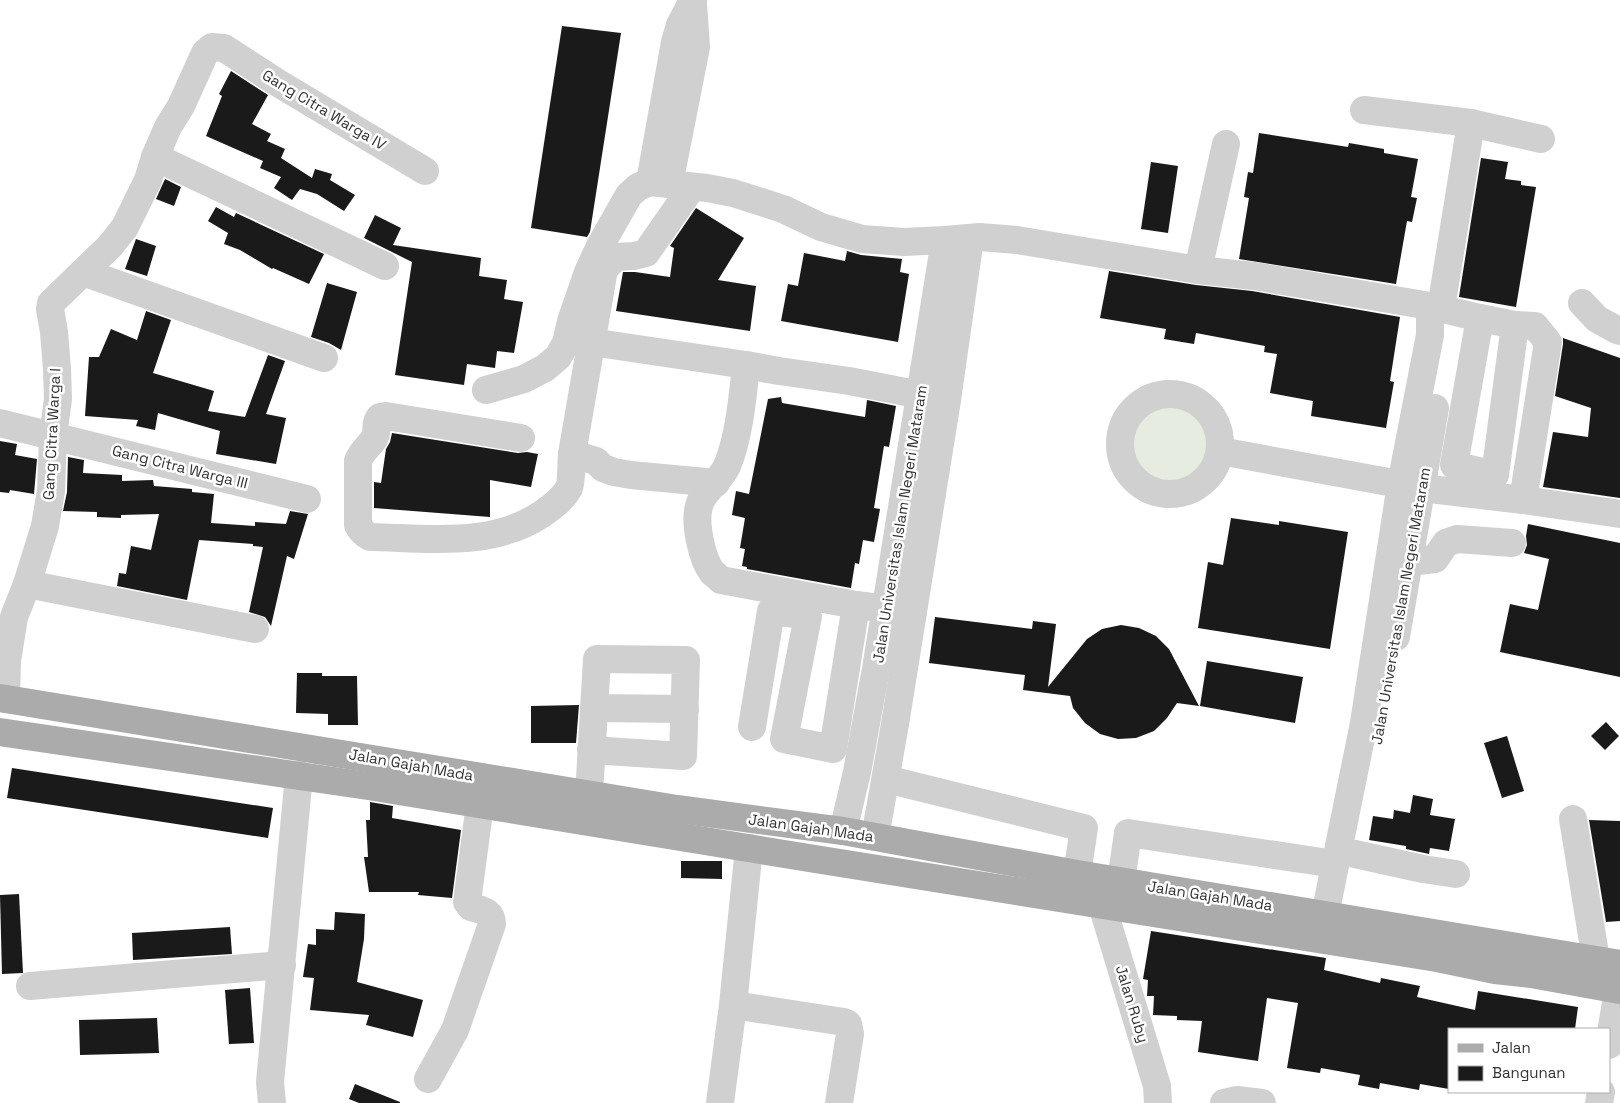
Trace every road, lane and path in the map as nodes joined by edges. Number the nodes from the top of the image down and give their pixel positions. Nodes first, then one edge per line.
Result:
1 (693, 0) edge
2 (224, 48) joint
3 (1364, 110) dead end
4 (1471, 122) junction
5 (1541, 139) dead end
6 (1226, 144) dead end
7 (155, 157) junction
8 (426, 171) dead end
9 (670, 184) junction
10 (957, 239) junction
11 (385, 266) dead end
12 (1198, 270) junction
13 (83, 272) junction
14 (1582, 303) dead end
15 (1440, 308) junction
16 (1480, 318) junction
17 (1515, 325) junction
18 (1620, 330) edge
19 (591, 342) junction
20 (324, 358) dead end
21 (746, 365) junction
22 (486, 390) dead end
23 (920, 396) junction
24 (947, 400) junction
25 (0, 423) edge
26 (53, 436) junction
27 (521, 438) dead end
28 (1220, 451) dead end
29 (572, 454) junction
30 (716, 483) junction
31 (1411, 486) junction
32 (307, 499) dead end
33 (1523, 500) junction
34 (1620, 514) edge
35 (1512, 543) dead end
36 (1409, 562) junction
37 (26, 584) junction
38 (856, 605) junction
39 (886, 609) junction
40 (913, 612) junction
41 (255, 629) dead end
42 (3, 698) edge
43 (594, 708) junction
44 (685, 709) junction
45 (117, 717) junction
46 (752, 727) dead end
47 (0, 732) edge
48 (110, 748) junction
49 (591, 750) junction
50 (299, 775) junction
51 (886, 779) junction
52 (589, 795) junction
53 (480, 804) junction
54 (677, 809) junction
55 (1573, 819) dead end
56 (843, 831) junction
57 (674, 835) junction
58 (875, 837) junction
59 (749, 848) junction
60 (1345, 859) junction
61 (1077, 874) junction
62 (1456, 874) dead end
63 (1121, 881) junction
64 (1102, 905) junction
65 (1333, 917) junction
66 (1497, 957) junction
67 (282, 966) junction
68 (1614, 976) edge
69 (30, 986) dead end
70 (732, 1005) junction
71 (1610, 1031) edge
72 (428, 1079) dead end
73 (272, 1103) edge
74 (720, 1103) edge
75 (839, 1103) edge
76 (1158, 1103) edge
77 (1224, 1103) edge
78 (1262, 1103) edge

1 - 9 street
2 - 7 street, Gang Citra Warga I
2 - 8 street, Gang Citra Warga IV
3 - 4 street
4 - 5 street
4 - 15 street, Jalan Universitas Islam Negeri Mataram
6 - 12 street
7 - 11 street
7 - 13 street, Gang Citra Warga I
9 - 10 street
9 - 19 street
9 - 22 street
10 - 12 street
10 - 23 street, Jalan Universitas Islam Negeri Mataram
10 - 24 street, Jalan Universitas Islam Negeri Mataram
12 - 15 street
13 - 20 street
13 - 26 street, Gang Citra Warga I
14 - 18 street
15 - 16 street
15 - 31 street, Jalan Universitas Islam Negeri Mataram
16 - 17 street
16 - 17 street
17 - 33 street
19 - 21 street
19 - 29 street
21 - 23 street
21 - 30 street
23 - 24 street
23 - 39 street, Jalan Universitas Islam Negeri Mataram
24 - 40 street, Jalan Universitas Islam Negeri Mataram
25 - 26 street, Gang Citra Warga III
26 - 32 street, Gang Citra Warga III
26 - 37 street, Gang Citra Warga I
27 - 29 street
28 - 31 street
29 - 30 street
30 - 38 street
31 - 33 street
31 - 36 street, Jalan Universitas Islam Negeri Mataram
31 - 60 street, Jalan Universitas Islam Negeri Mataram
33 - 34 street
35 - 36 street
36 - 60 street, Jalan Universitas Islam Negeri Mataram
37 - 41 street
37 - 42 street, Gang Citra Warga I
38 - 39 street
38 - 46 street
39 - 40 street
39 - 56 street, Jalan Universitas Islam Negeri Mataram
40 - 51 street, Jalan Universitas Islam Negeri Mataram
42 - 45 main road, Jalan Gajah Mada
43 - 44 street
43 - 44 street
43 - 49 street
44 - 49 street
45 - 48 main road
45 - 52 main road, Jalan Gajah Mada
47 - 48 main road, Jalan Gajah Mada
48 - 50 main road, Jalan Gajah Mada
49 - 52 street
50 - 53 main road, Jalan Gajah Mada
50 - 67 street
51 - 58 street, Jalan Universitas Islam Negeri Mataram
51 - 61 street
52 - 54 main road, Jalan Gajah Mada
53 - 57 main road, Jalan Gajah Mada
53 - 72 street
54 - 56 main road, Jalan Gajah Mada
54 - 57 main road
55 - 68 street
56 - 58 main road, Jalan Gajah Mada
57 - 59 main road, Jalan Gajah Mada
58 - 61 main road, Jalan Gajah Mada
59 - 64 main road, Jalan Gajah Mada
59 - 70 street
60 - 62 street
60 - 63 street
60 - 65 street, Jalan Universitas Islam Negeri Mataram
61 - 63 main road, Jalan Gajah Mada
63 - 65 main road, Jalan Gajah Mada
64 - 66 main road, Jalan Gajah Mada
64 - 76 street, Jalan Ruby
65 - 66 main road, Jalan Gajah Mada
66 - 68 main road, Jalan Gajah Mada
66 - 68 main road, Jalan Gajah Mada
67 - 69 street
67 - 73 street
68 - 71 street
70 - 74 street
70 - 75 street
77 - 78 street

